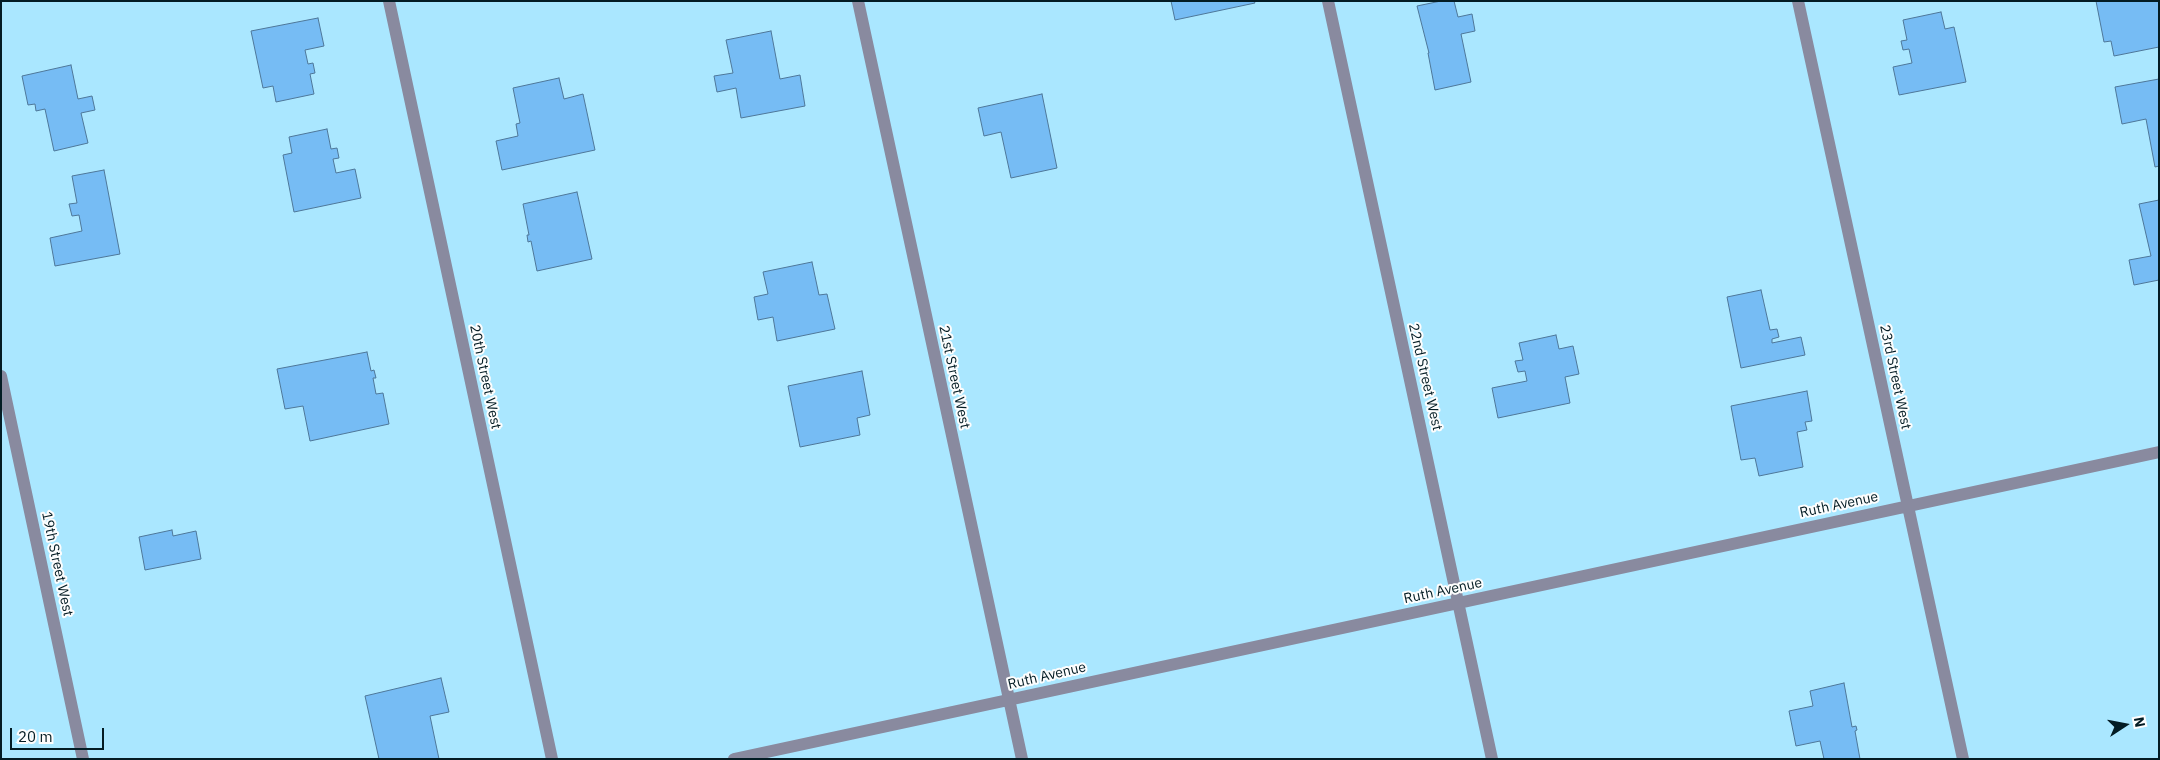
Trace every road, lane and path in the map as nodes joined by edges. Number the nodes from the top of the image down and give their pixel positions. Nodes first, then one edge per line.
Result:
1 (389, 1) edge
2 (858, 1) edge
3 (1328, 1) edge
4 (1798, 1) edge
5 (1, 376) edge
6 (2159, 452) edge
7 (1908, 505) junction
8 (1458, 603) junction
9 (1009, 700) junction
10 (83, 759) edge
11 (552, 759) edge
12 (734, 759) edge
13 (1022, 759) edge
14 (1492, 759) edge
15 (1963, 759) edge

1 - 11 street, 20th Street West
2 - 9 street, 21st Street West
3 - 8 street, 22nd Street West
4 - 7 street, 23rd Street West
5 - 10 street, 19th Street West
6 - 7 street, Ruth Avenue
7 - 8 street, Ruth Avenue
7 - 15 street, 23rd Street West
8 - 9 street, Ruth Avenue
8 - 14 street, 22nd Street West
9 - 12 street, Ruth Avenue
9 - 13 street, 21st Street West

